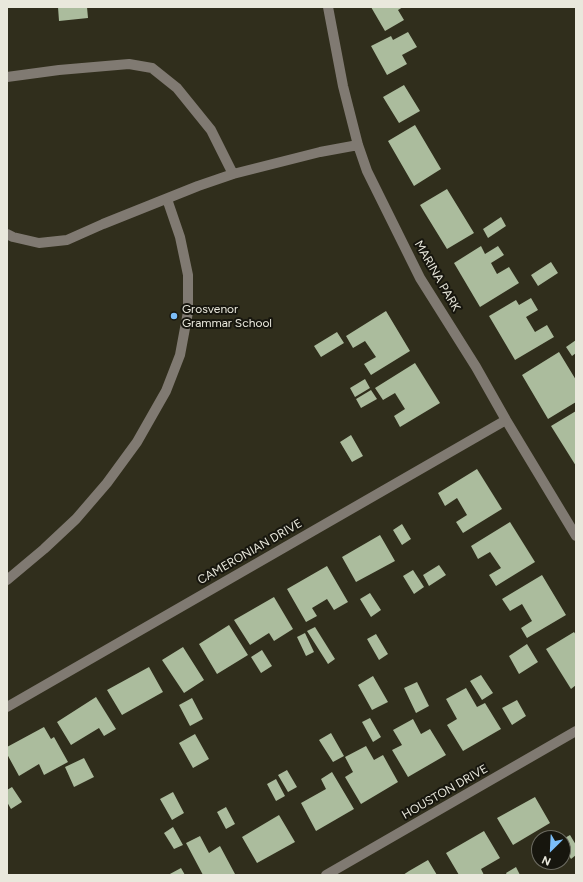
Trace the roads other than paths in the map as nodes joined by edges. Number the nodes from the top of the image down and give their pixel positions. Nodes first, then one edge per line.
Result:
1 (328, 7) edge
2 (7, 77) edge
3 (358, 145) junction
4 (233, 174) junction
5 (167, 199) junction
6 (7, 234) edge
7 (506, 420) junction
8 (576, 536) edge
9 (7, 580) edge
10 (7, 707) edge
11 (576, 731) edge
12 (326, 875) edge

1 - 3 street, MARINA PARK
2 - 4 street
3 - 4 street
3 - 7 street, MARINA PARK
4 - 5 street
5 - 6 street
5 - 9 street
7 - 8 street, MARINA PARK
7 - 10 street, CAMERONIAN DRIVE
11 - 12 street, HOUSTON DRIVE

